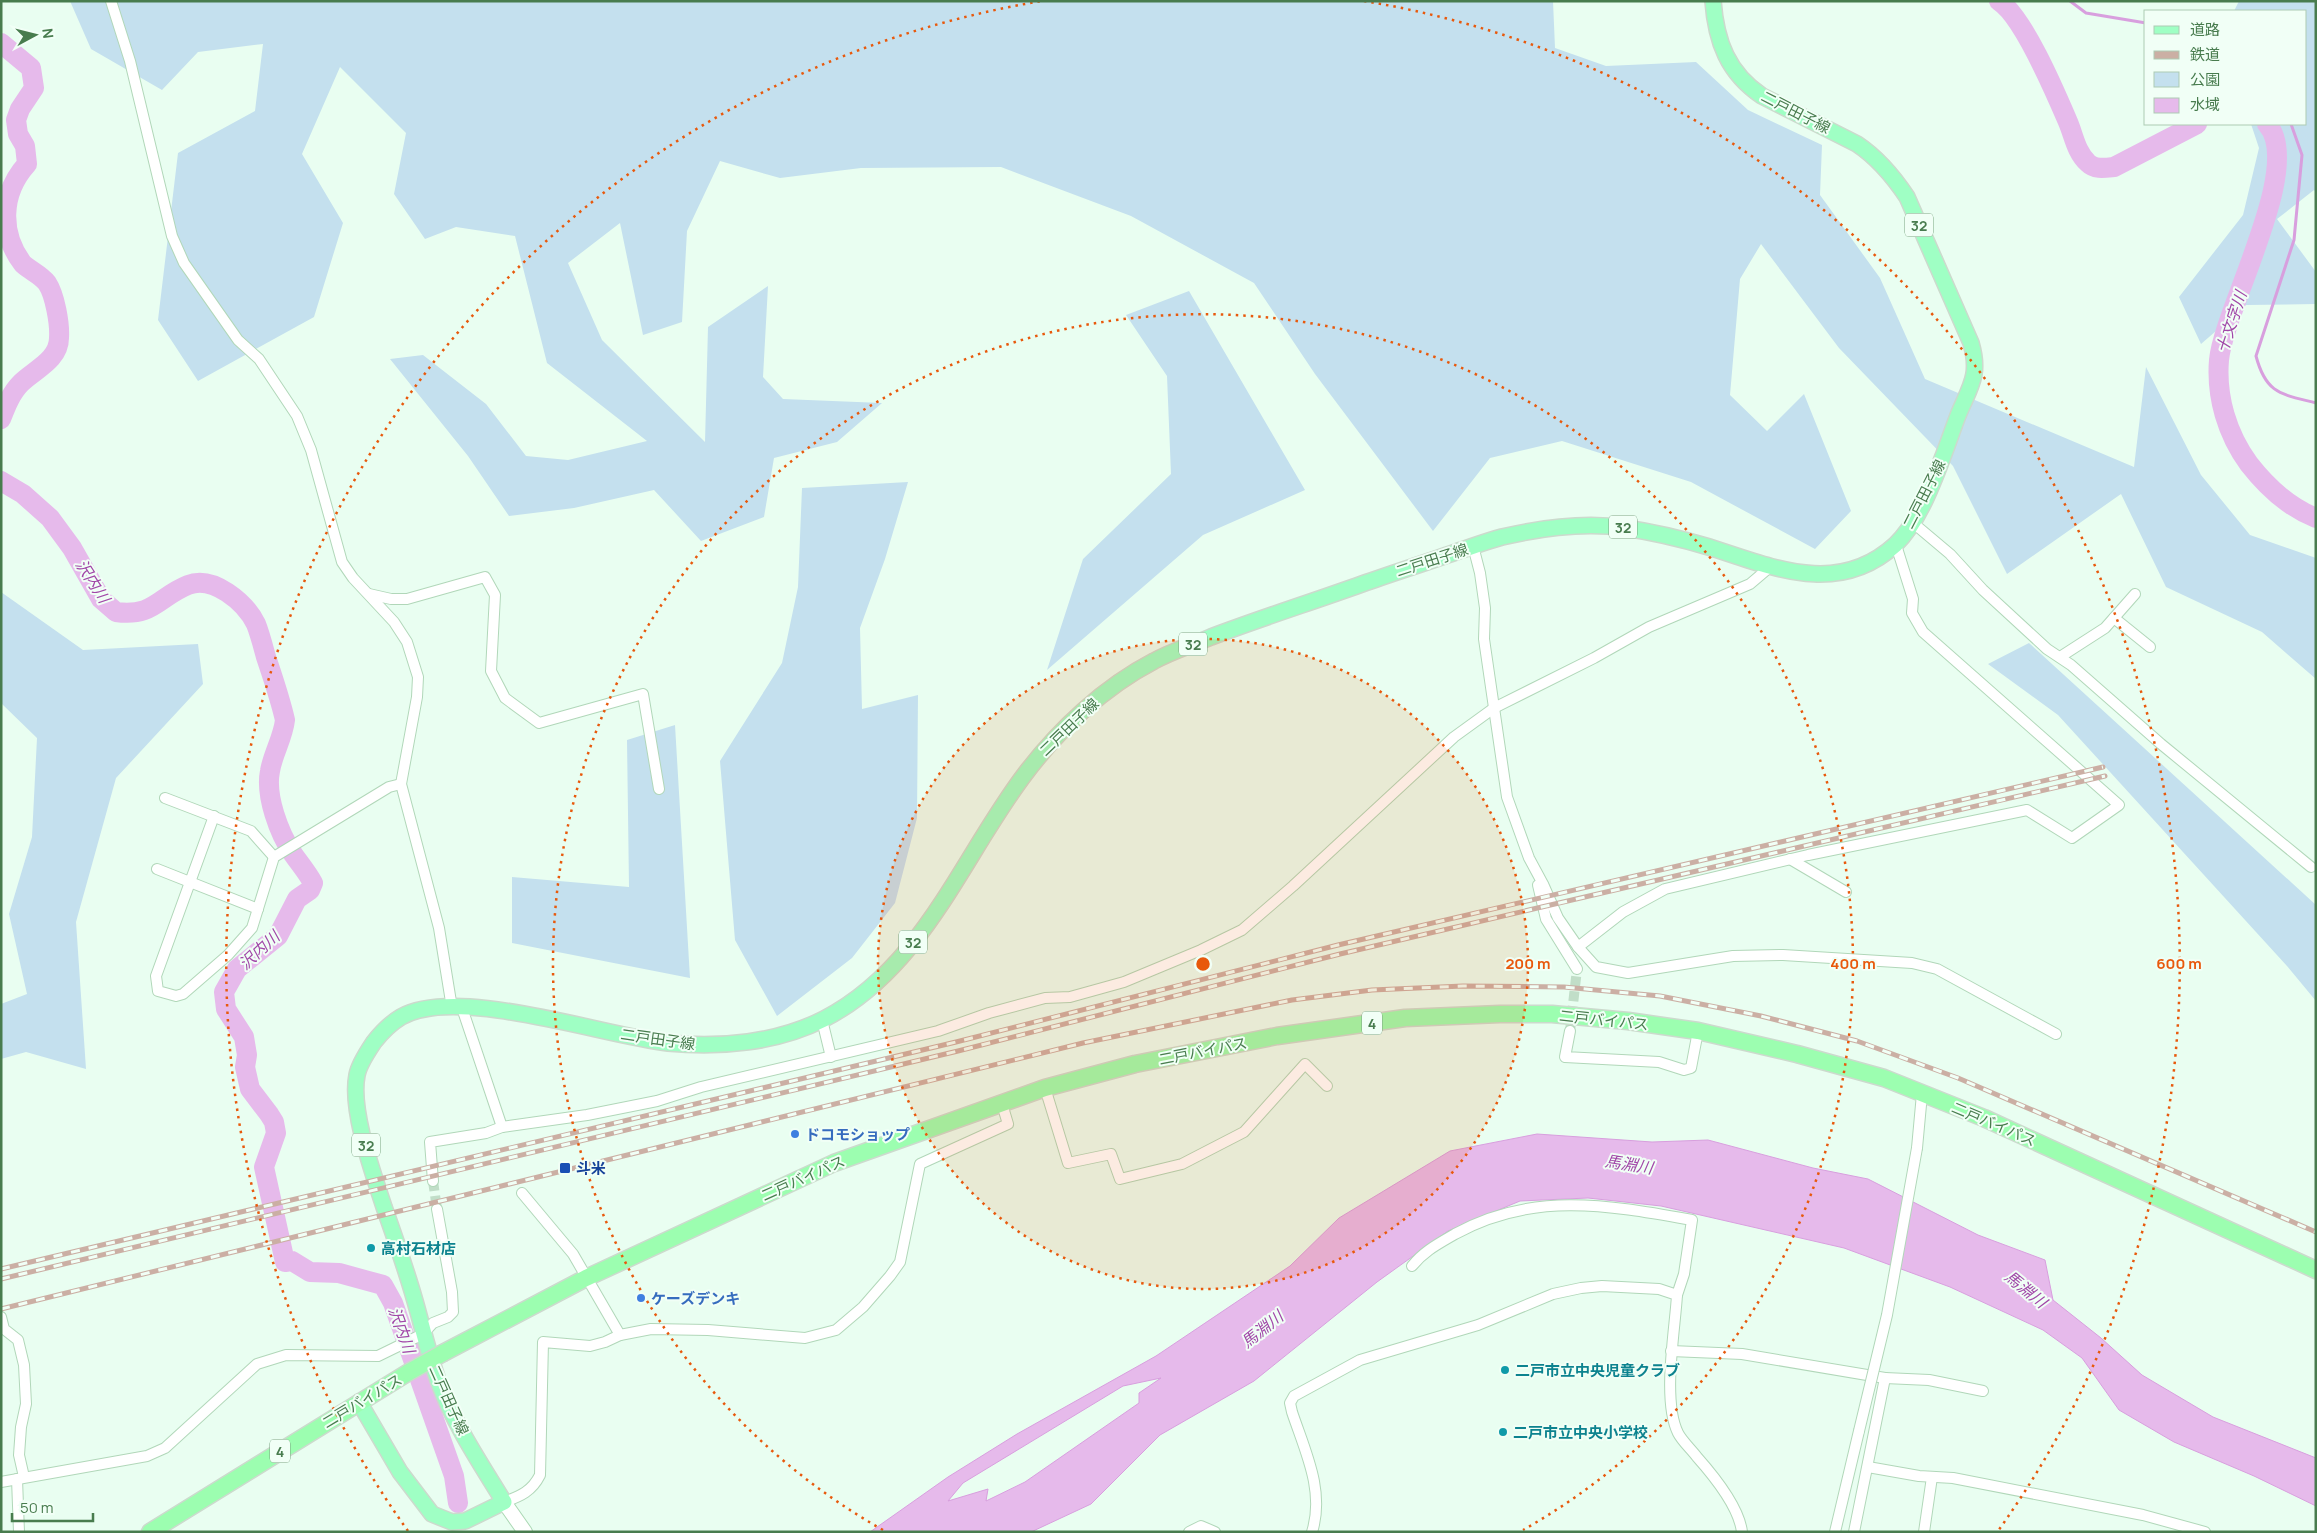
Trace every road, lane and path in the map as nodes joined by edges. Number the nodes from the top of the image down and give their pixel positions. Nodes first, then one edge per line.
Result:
1 (111, 1) edge
2 (1713, 1) edge
3 (1912, 522) junction
4 (1896, 545) junction
5 (1473, 546) junction
6 (1770, 567) junction
7 (369, 594) junction
8 (2135, 594) dead end
9 (2114, 618) junction
10 (2150, 647) dead end
11 (2060, 657) junction
12 (1494, 708) junction
13 (401, 784) junction
14 (659, 789) dead end
15 (165, 798) dead end
16 (214, 816) junction
17 (275, 856) junction
18 (1790, 859) junction
19 (2311, 867) dead end
20 (157, 869) dead end
21 (1535, 872) junction
22 (191, 882) junction
23 (1846, 892) dead end
24 (258, 909) junction
25 (1578, 947) junction
26 (1577, 969) tunnel mouth
27 (457, 1008) junction
28 (822, 1020) junction
29 (1698, 1031) junction
30 (1570, 1032) tunnel mouth
31 (2056, 1034) dead end
32 (831, 1057) junction
33 (1327, 1086) dead end
34 (1045, 1088) junction
35 (1922, 1094) junction
36 (1002, 1104) junction
37 (502, 1127) junction
38 (433, 1181) tunnel mouth
39 (522, 1192) dead end
40 (437, 1208) tunnel mouth
41 (1412, 1266) dead end
42 (2316, 1270) edge
43 (586, 1278) junction
44 (1677, 1295) junction
45 (1, 1316) edge
46 (423, 1334) junction
47 (620, 1335) junction
48 (1671, 1351) junction
49 (1885, 1378) junction
50 (1983, 1392) dead end
51 (359, 1402) junction
52 (1868, 1468) junction
53 (1932, 1477) junction
54 (20, 1478) junction
55 (1, 1482) edge
56 (504, 1502) junction
57 (19, 1532) edge
58 (150, 1532) edge
59 (525, 1532) edge
60 (1189, 1532) edge
61 (1215, 1532) edge
62 (1312, 1532) edge
63 (1742, 1532) edge
64 (1834, 1532) edge
65 (1854, 1532) edge
66 (1924, 1532) edge
67 (2205, 1532) edge

1 - 7 street
2 - 3 main road, 二戸田子線 / 32
3 - 4 main road, 二戸田子線 / 32
3 - 11 street
4 - 6 main road, 二戸田子線 / 32
4 - 18 street
5 - 6 main road, 二戸田子線 / 32
5 - 12 street
5 - 28 main road, 二戸田子線 / 32
6 - 12 street
7 - 13 street
7 - 14 street
8 - 9 street
9 - 10 street
9 - 11 street
11 - 19 street
12 - 21 street
12 - 32 street
13 - 17 street
13 - 27 street
15 - 16 street
16 - 17 street
16 - 22 street
17 - 24 street
18 - 23 street
18 - 25 street
20 - 22 street
21 - 25 street
21 - 26 street
22 - 24 street
22 - 24 street
25 - 31 street
27 - 28 main road, 二戸田子線 / 32
27 - 37 street
27 - 46 main road, 二戸田子線 / 32
28 - 32 street
29 - 30 street
29 - 34 highway, 二戸バイパス / 4
29 - 35 highway, 二戸バイパス / 4
32 - 37 street
33 - 34 street
34 - 36 highway, 二戸バイパス / 4
35 - 42 highway, 二戸バイパス / 4
35 - 64 street, bridge
36 - 43 highway, 二戸バイパス / 4
36 - 47 street
37 - 38 street
39 - 43 street
40 - 46 street
41 - 44 street
43 - 47 street
43 - 51 highway, 二戸バイパス / 4, bridge
44 - 48 street
44 - 62 street
45 - 54 street
46 - 54 street
46 - 56 main road, 二戸田子線 / 32
47 - 56 street
48 - 49 street
48 - 63 street
49 - 50 street
49 - 52 street
51 - 56 main road
51 - 58 highway, 二戸バイパス / 4
52 - 53 street
52 - 65 street
53 - 66 street
53 - 67 street
54 - 55 street
54 - 57 street
56 - 59 main road
60 - 61 street

